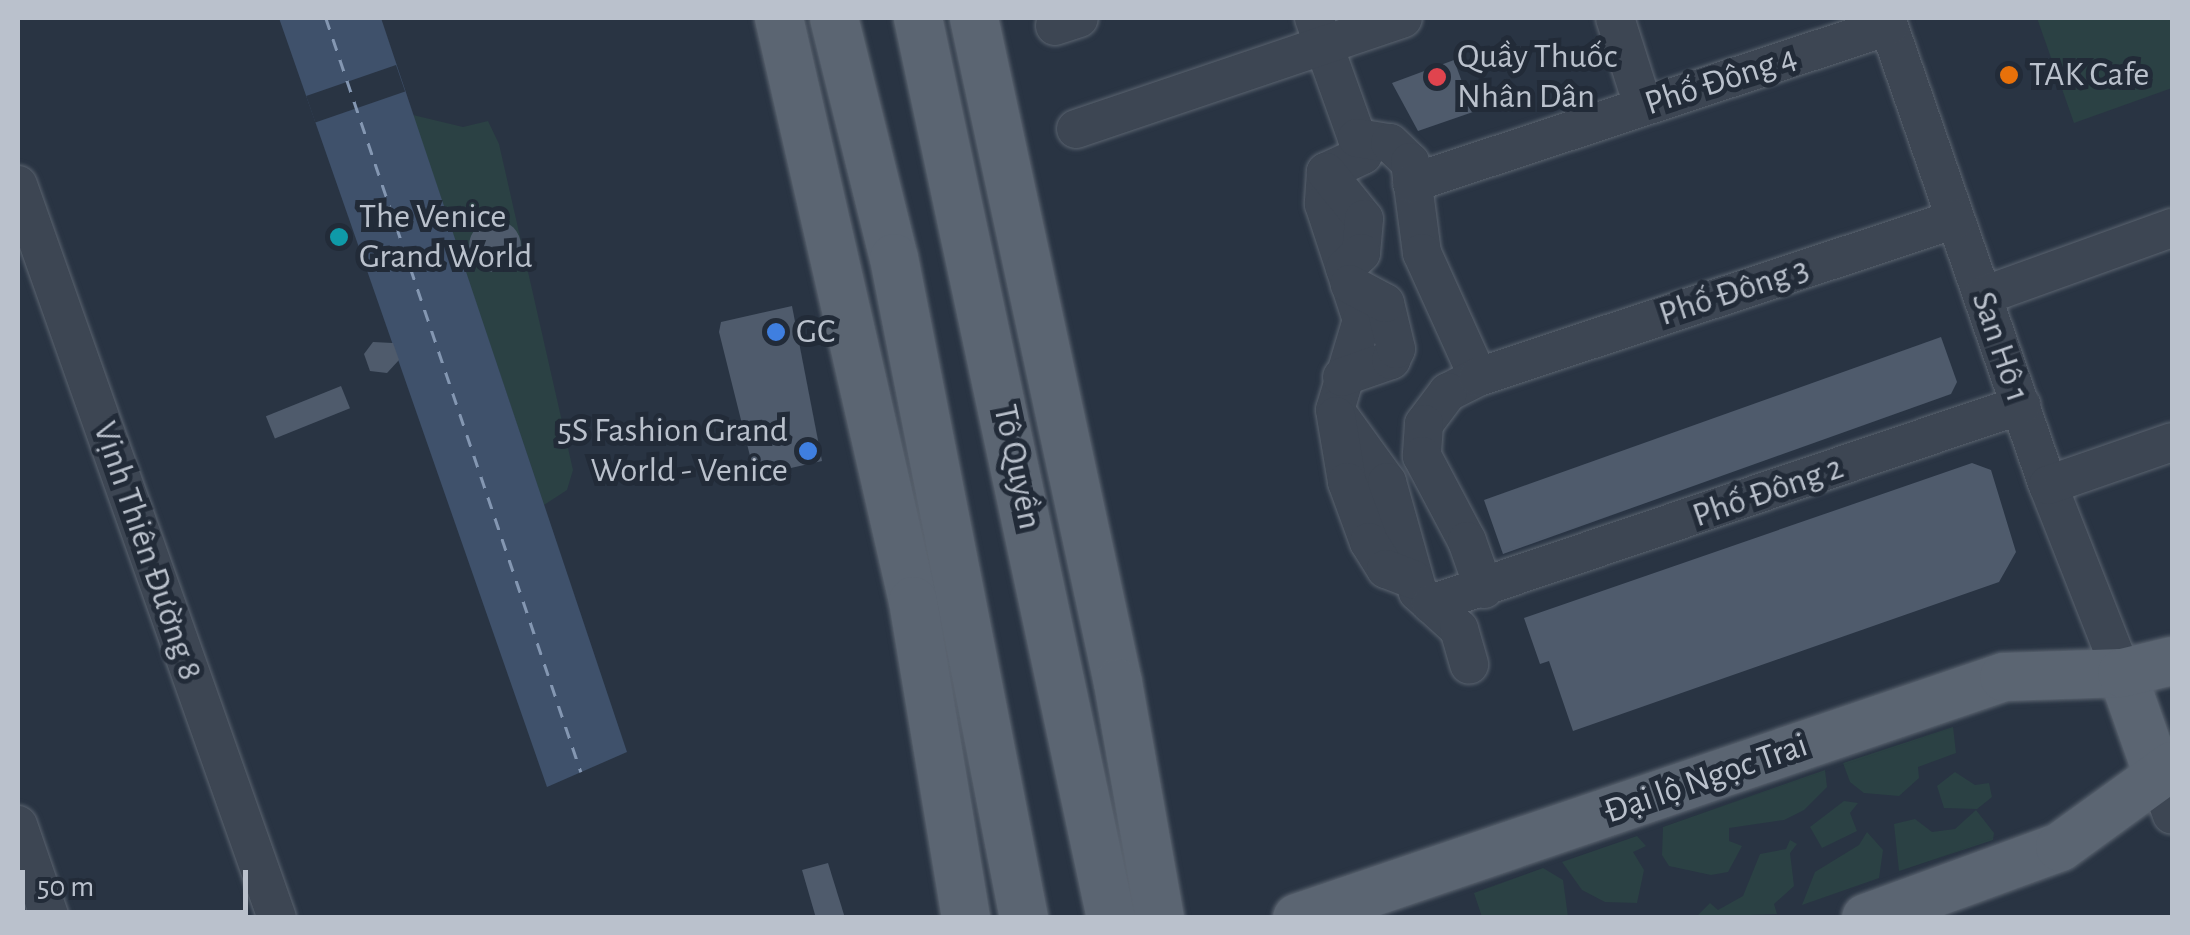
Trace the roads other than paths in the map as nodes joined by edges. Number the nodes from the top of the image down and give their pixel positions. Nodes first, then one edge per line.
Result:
1 (779, 18) edge
2 (834, 18) edge
3 (918, 18) edge
4 (974, 18) edge
5 (1403, 18) edge
6 (1615, 18) edge
7 (1888, 22) edge
8 (1319, 31) edge
9 (1636, 87) dead end
10 (1076, 130) dead end
11 (1357, 138) junction
12 (1426, 179) junction
13 (18, 185) edge
14 (1956, 219) junction
15 (2172, 228) edge
16 (1983, 296) junction
17 (1495, 372) junction
18 (1338, 394) junction
19 (2021, 406) junction
20 (2172, 442) edge
21 (2048, 485) junction
22 (1389, 488) junction
23 (1352, 499) junction
24 (1500, 584) junction
25 (1422, 592) junction
26 (2172, 661) edge
27 (1469, 665) dead end
28 (2122, 674) junction
29 (2168, 785) edge
30 (18, 825) edge
31 (50, 918) edge
32 (276, 918) edge
33 (966, 918) edge
34 (1024, 918) edge
35 (1111, 918) edge
36 (1160, 918) edge
37 (1297, 918) edge
38 (1866, 918) edge

1 - 33 main road
2 - 34 main road
3 - 35 main road, Tô Quyền
4 - 36 main road
5 - 8 street
6 - 9 street
7 - 12 street, Phố Đông 4
7 - 14 street, San Hô 1
8 - 10 street
8 - 11 street
11 - 12 street
11 - 18 street
12 - 17 street
13 - 32 street, Vịnh Thiên Đường 8
14 - 16 street, San Hô 1
14 - 17 street, Phố Đông 3
15 - 16 street
16 - 19 street, San Hô 1
17 - 24 street, Phố Đông 3
18 - 22 street
18 - 23 street
19 - 21 street, San Hô 1
19 - 24 street, Phố Đông 2
20 - 21 street
21 - 28 street, San Hô 1
22 - 23 street
22 - 25 street
23 - 25 street
24 - 25 street, Phố Đông 2
25 - 27 street
26 - 28 main road, Đại lộ Ngọc Trai
28 - 29 main road
28 - 37 main road, Đại lộ Ngọc Trai
29 - 38 main road
30 - 31 street

